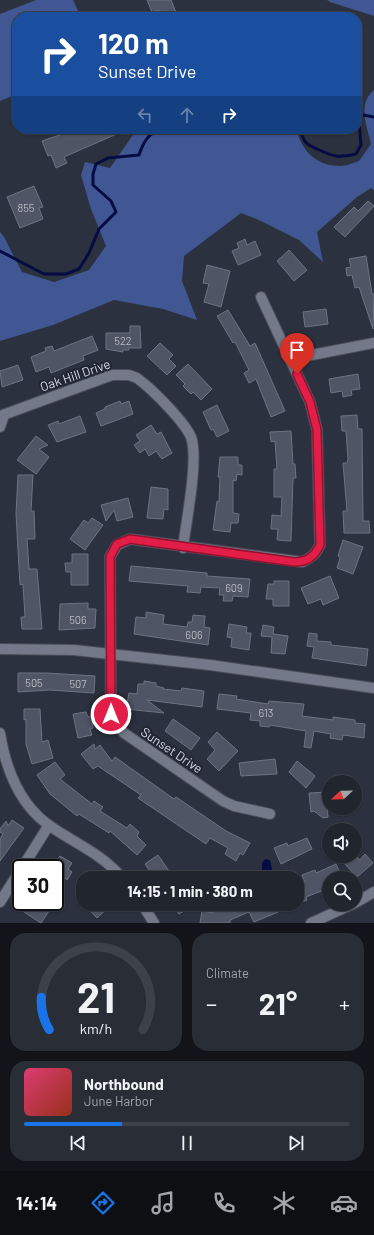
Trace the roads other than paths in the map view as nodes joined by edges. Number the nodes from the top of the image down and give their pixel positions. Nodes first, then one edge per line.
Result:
1 (261, 297) dead end
2 (374, 343) edge
3 (291, 359) junction
4 (2, 416) edge
5 (0, 427) edge
6 (183, 548) junction
7 (0, 649) edge
8 (112, 654) junction
9 (374, 688) edge
10 (0, 733) edge
11 (270, 814) dead end
12 (49, 825) junction
13 (27, 859) edge
14 (116, 871) edge
15 (12, 883) edge
16 (374, 892) edge
17 (362, 899) edge
18 (0, 902) edge
19 (146, 911) edge
20 (337, 911) edge
21 (154, 923) edge
22 (311, 923) edge

1 - 3 street, Sunset Drive
2 - 3 street
3 - 6 street, Sunset Drive
4 - 5 street
4 - 6 street, Oak Hill Drive
6 - 8 street, Sunset Drive
7 - 8 street
8 - 9 street
8 - 11 street, Sunset Drive
10 - 12 street
12 - 13 street
12 - 14 street
15 - 18 street
16 - 17 street
19 - 21 street
20 - 22 street

